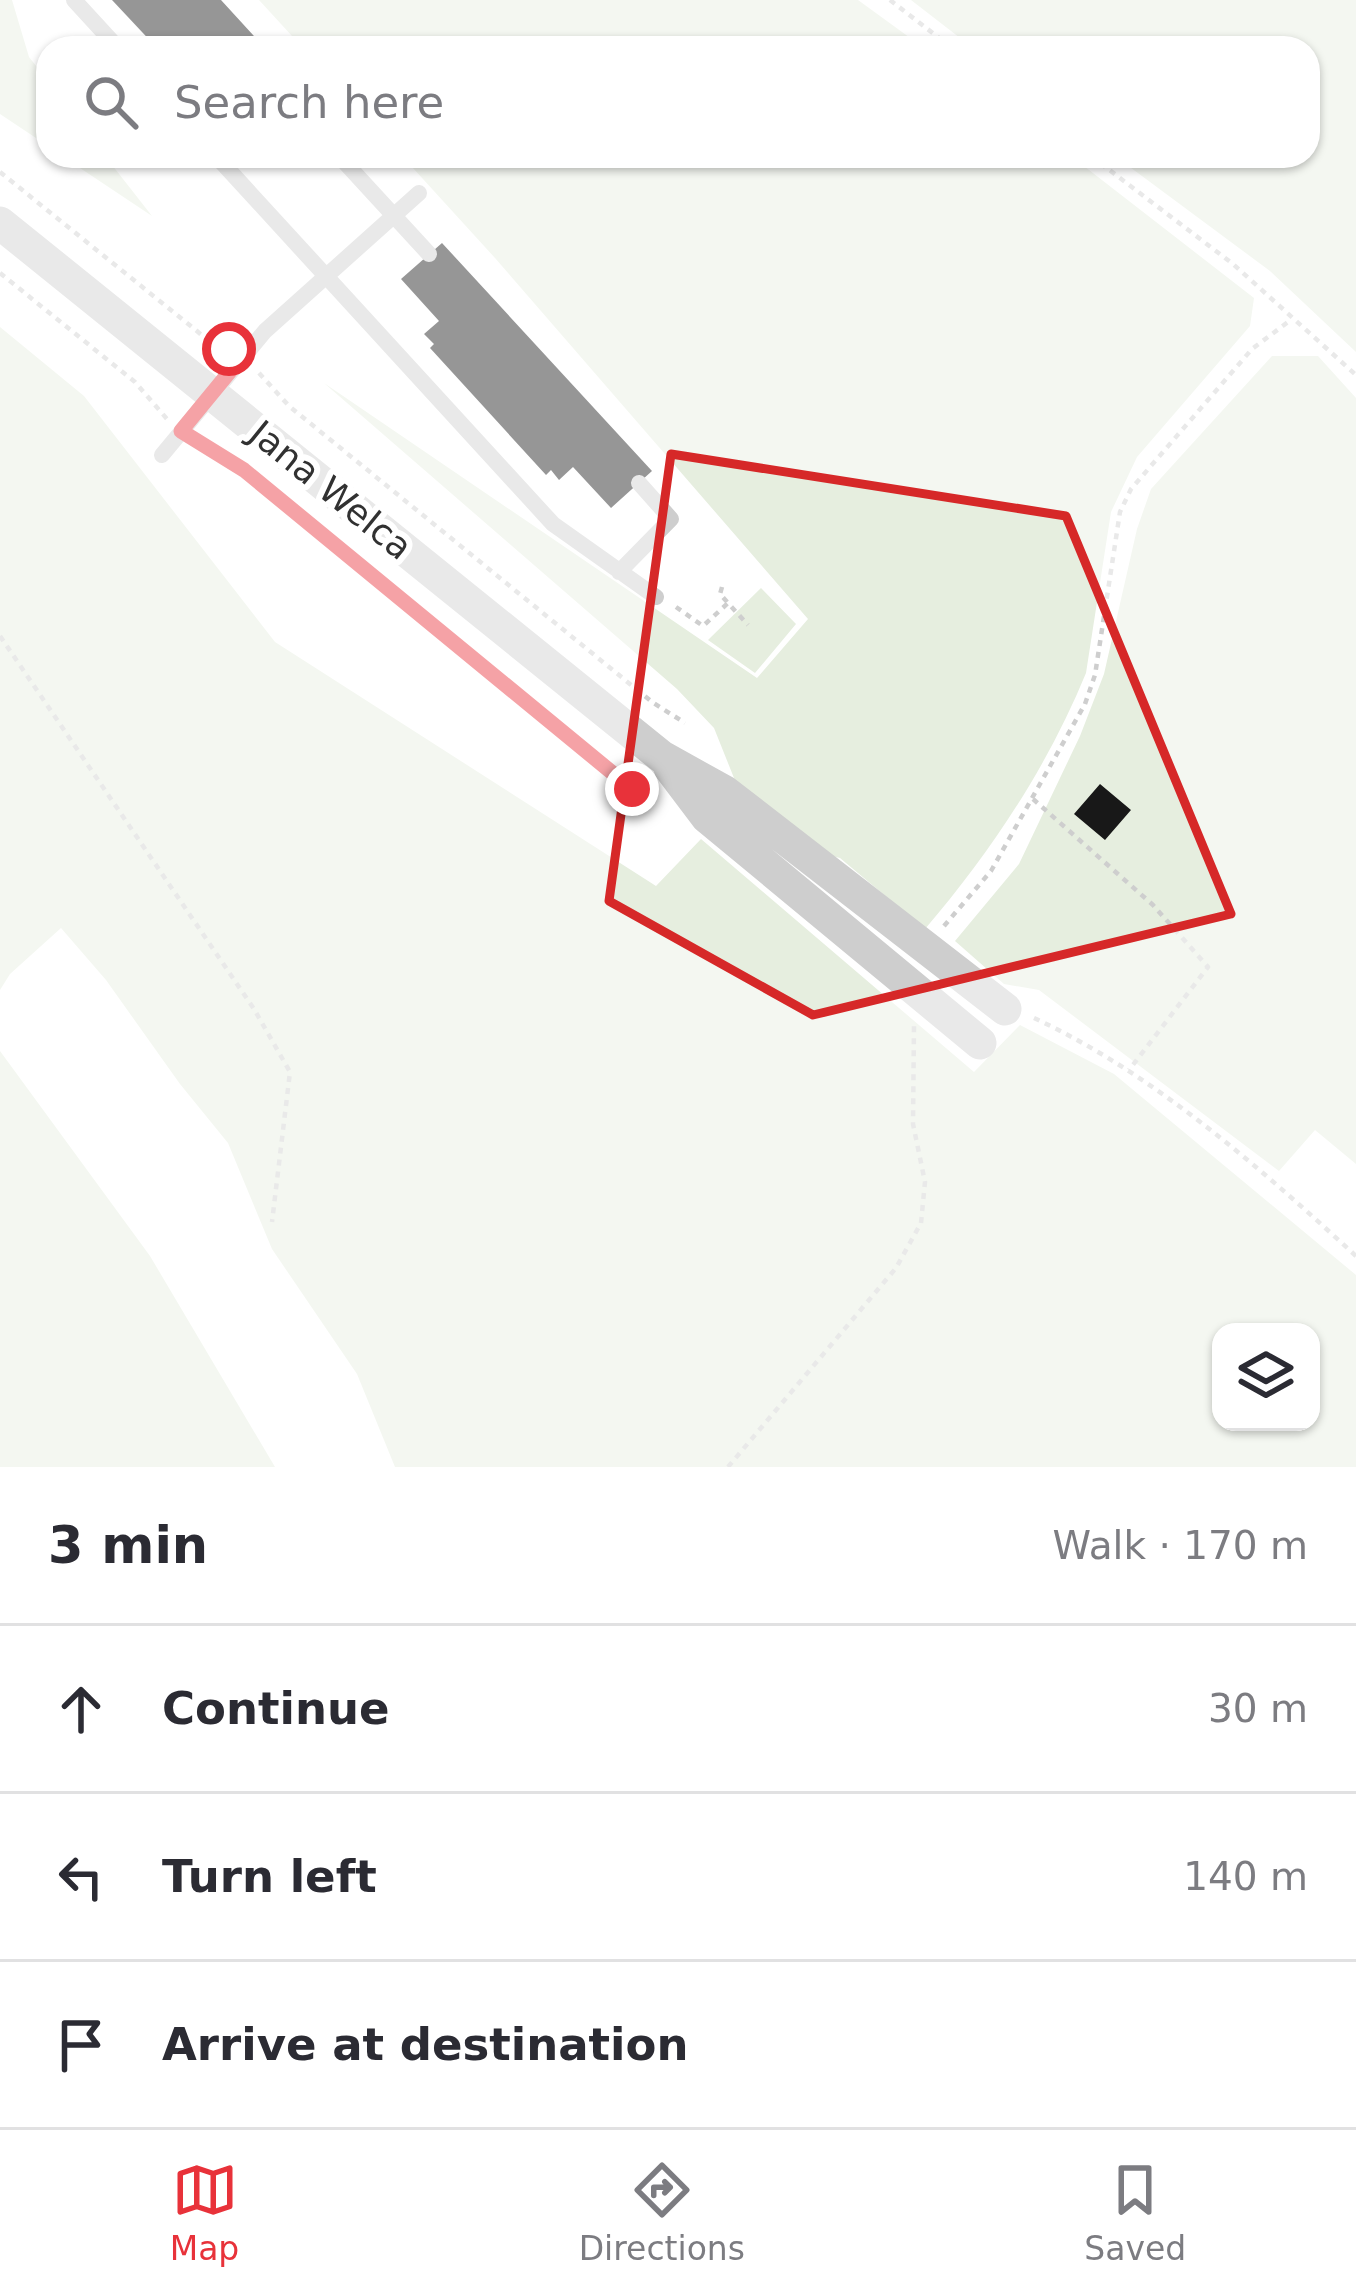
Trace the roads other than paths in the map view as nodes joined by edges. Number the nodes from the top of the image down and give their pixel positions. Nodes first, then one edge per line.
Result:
1 (74, 0) edge
2 (107, 36) edge
3 (227, 168) edge
4 (350, 168) edge
5 (419, 193) dead end
6 (394, 215) junction
7 (0, 223) edge
8 (429, 254) dead end
9 (326, 277) junction
10 (210, 393) junction
11 (162, 455) dead end
12 (639, 483) dead end
13 (619, 572) junction
14 (663, 600) road end
15 (662, 757) junction
16 (1005, 1009) road end
17 (980, 1043) dead end

1 - 2 lane
3 - 9 lane
4 - 6 lane
5 - 6 lane
6 - 8 lane
6 - 9 lane
7 - 10 street, Jana Welca
9 - 10 lane
9 - 13 lane
10 - 11 lane
10 - 15 street, Jana Welca
12 - 13 lane
13 - 14 lane
15 - 16 street, Jana Welca
15 - 17 street, Jana Welca

